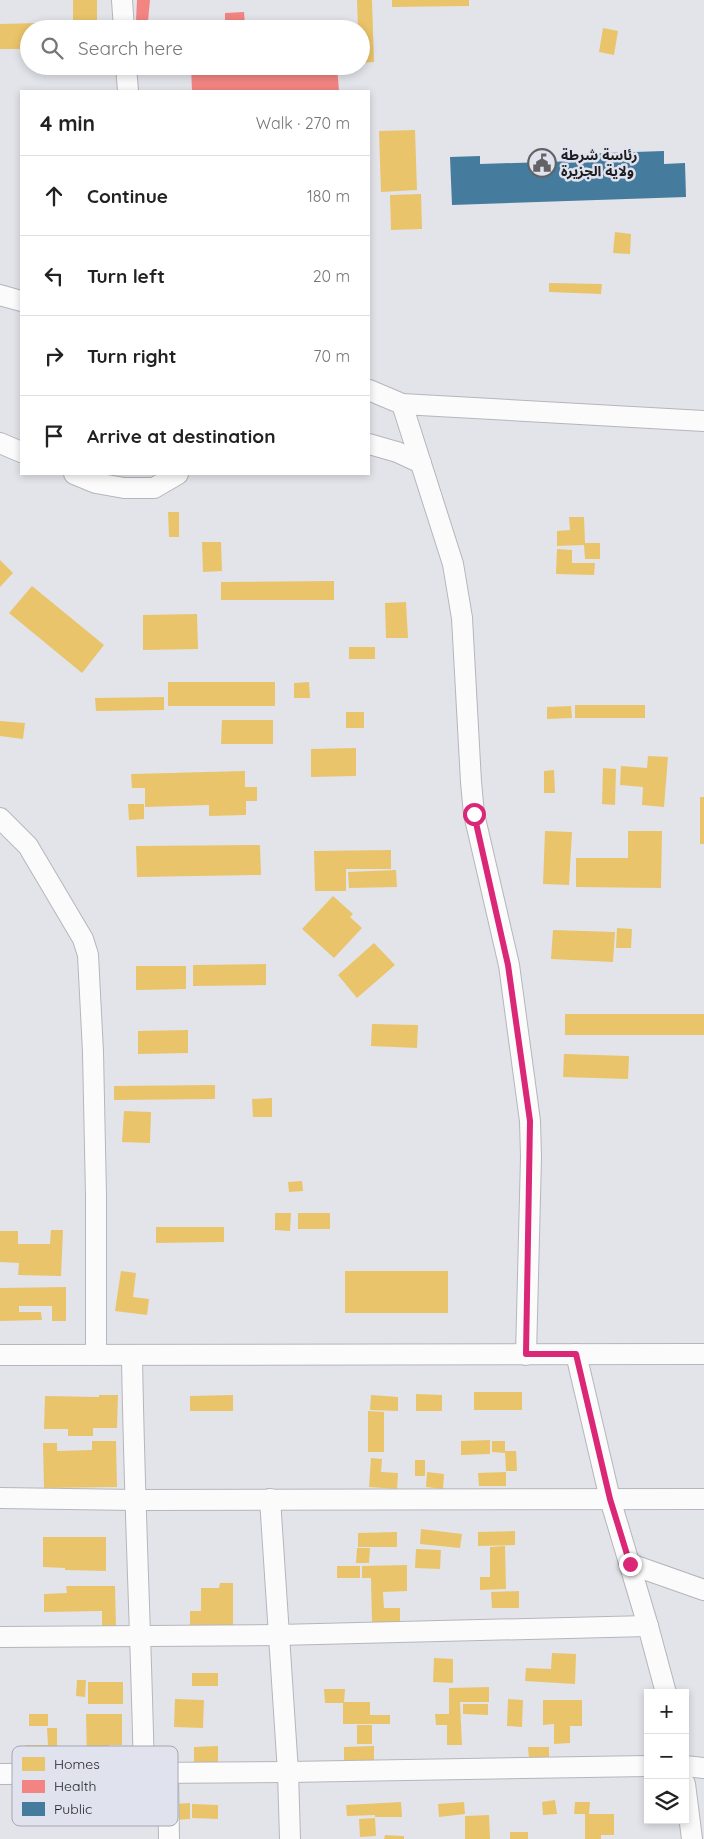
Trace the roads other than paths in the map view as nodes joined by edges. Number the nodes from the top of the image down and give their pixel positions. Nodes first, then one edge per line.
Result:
1 (122, 0) edge
2 (123, 20) edge
3 (127, 75) edge
4 (128, 90) edge
5 (0, 295) edge
6 (20, 301) edge
7 (370, 390) edge
8 (402, 404) junction
9 (704, 420) edge
10 (0, 443) edge
11 (370, 444) edge
12 (20, 452) edge
13 (421, 463) junction
14 (76, 475) edge
15 (174, 475) edge
16 (153, 481) edge
17 (0, 818) edge
18 (526, 1354) junction
19 (576, 1354) junction
20 (704, 1354) edge
21 (0, 1355) edge
22 (96, 1355) junction
23 (132, 1355) junction
24 (0, 1498) edge
25 (270, 1499) junction
26 (610, 1499) junction
27 (704, 1499) edge
28 (134, 1500) junction
29 (630, 1564) junction
30 (704, 1590) edge
31 (648, 1626) junction
32 (278, 1635) junction
33 (141, 1636) junction
34 (0, 1637) edge
35 (665, 1689) edge
36 (143, 1746) edge
37 (644, 1766) edge
38 (689, 1766) edge
39 (704, 1768) edge
40 (288, 1772) junction
41 (178, 1774) edge
42 (689, 1815) edge
43 (170, 1826) edge
44 (170, 1839) edge
45 (290, 1839) edge
46 (692, 1839) edge

1 - 2 street
3 - 4 street
5 - 6 street
7 - 8 street
8 - 9 street
8 - 13 street
10 - 12 street
11 - 13 street
13 - 18 street
14 - 16 street
15 - 16 street
17 - 22 street
18 - 19 street
18 - 23 street
19 - 20 street
19 - 26 street
21 - 22 street
22 - 23 street
23 - 28 street
24 - 28 street
25 - 26 street
25 - 28 street
25 - 32 street
26 - 27 street
26 - 29 street
28 - 33 street
29 - 30 street
29 - 31 street
31 - 32 street
31 - 35 street
32 - 33 street
32 - 40 street
33 - 34 street
33 - 36 street
37 - 40 street
38 - 39 street
40 - 41 street
40 - 45 street
42 - 46 street
43 - 44 street

